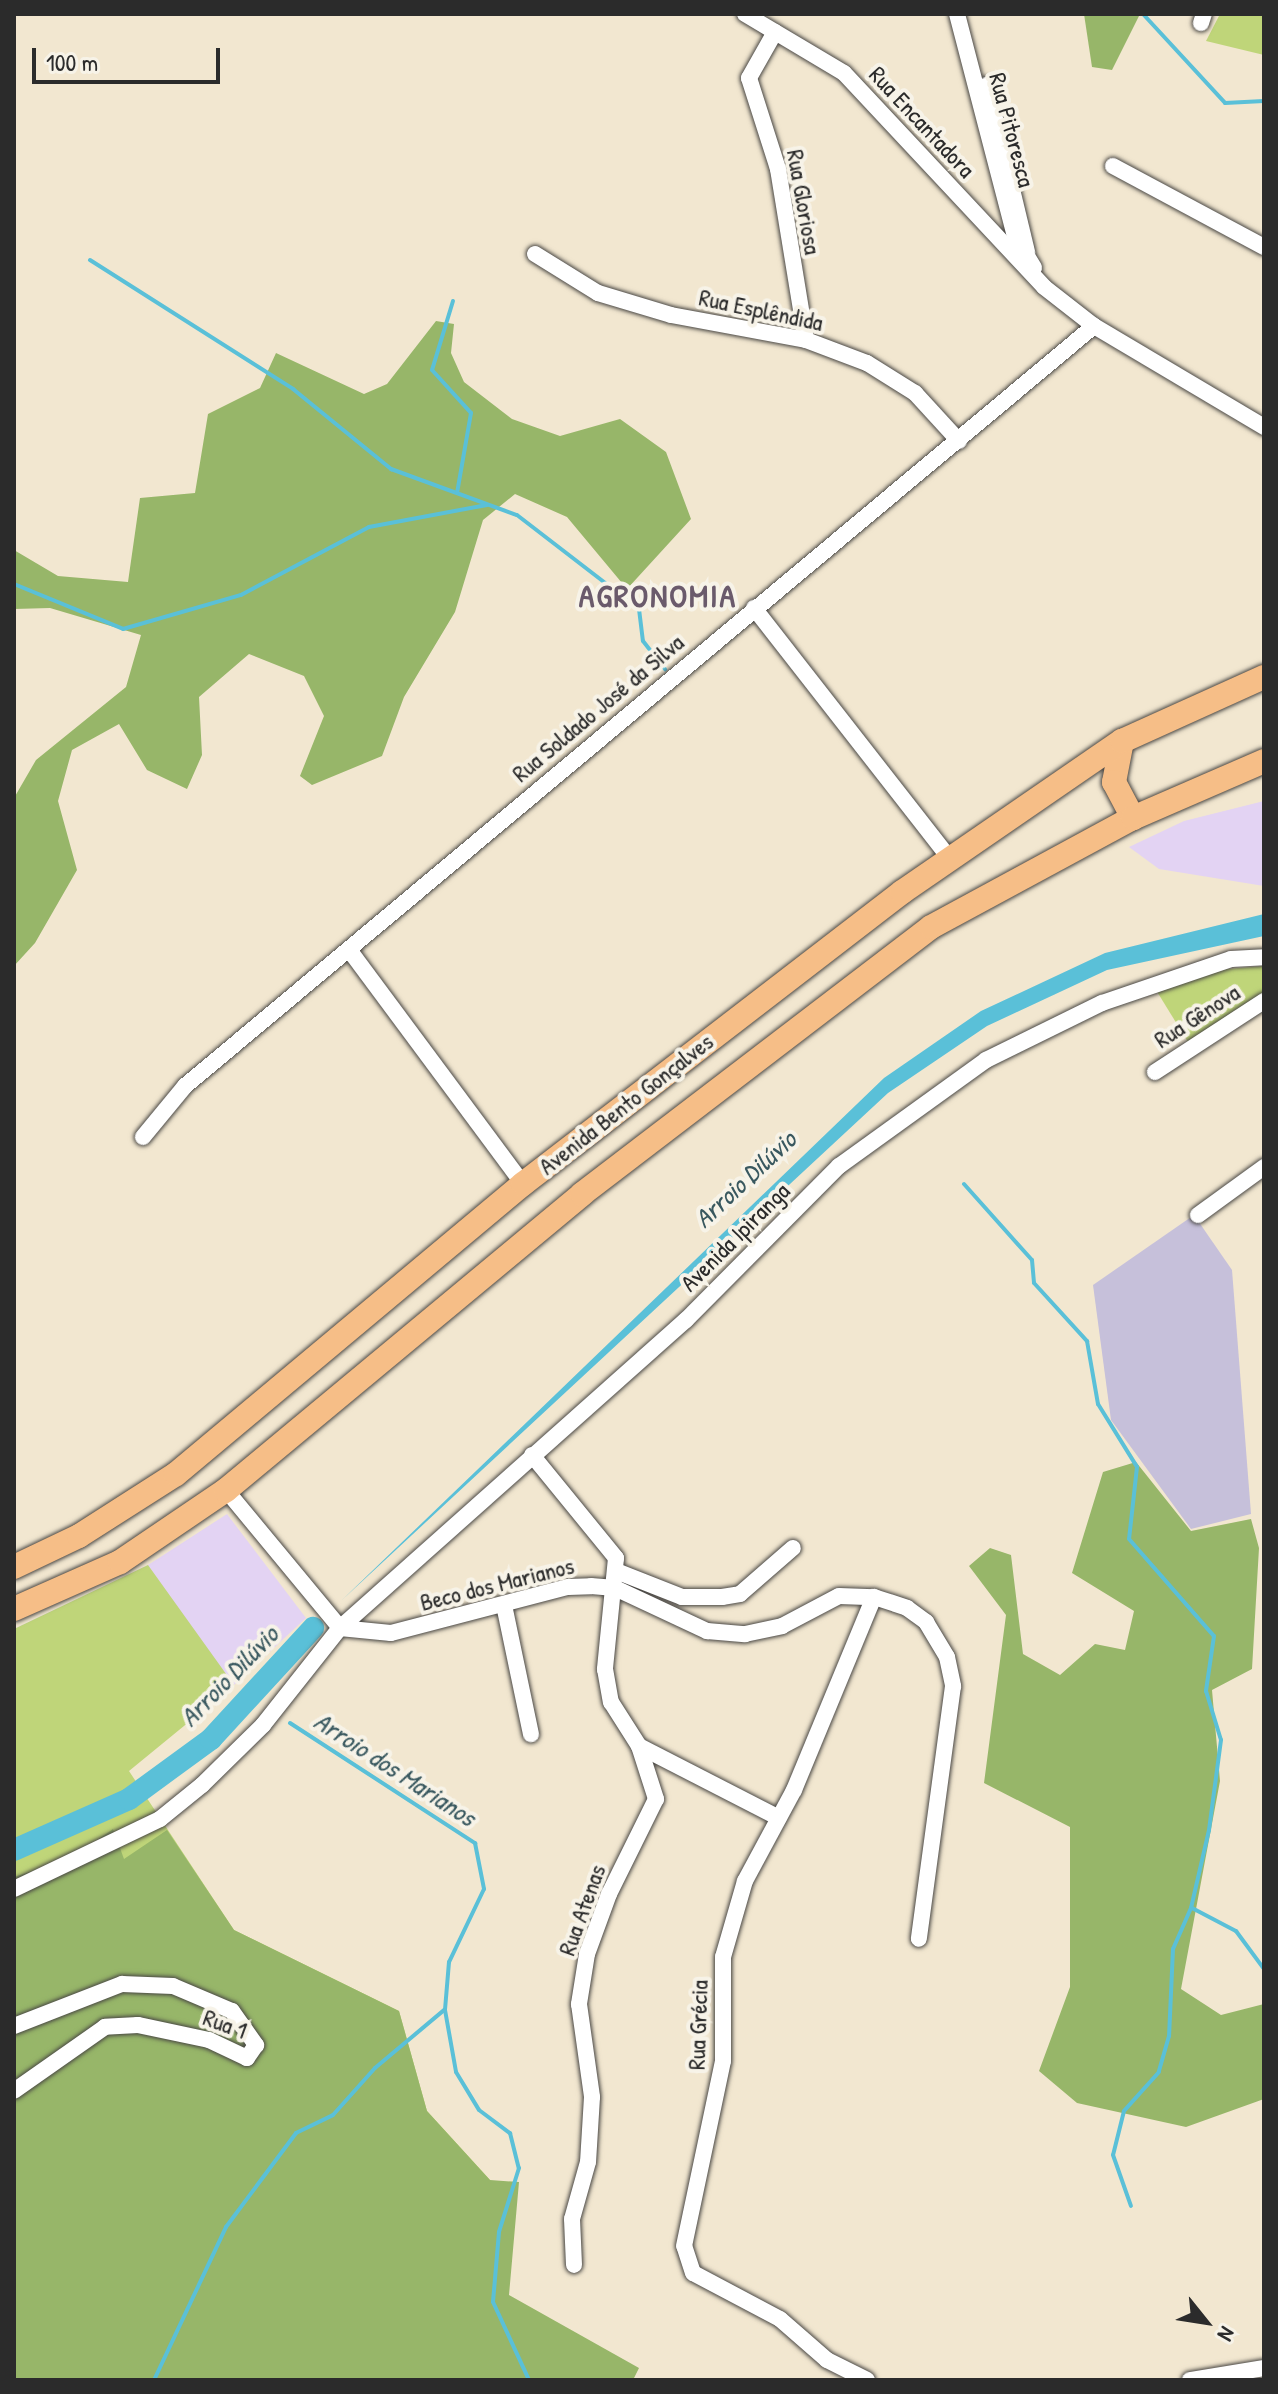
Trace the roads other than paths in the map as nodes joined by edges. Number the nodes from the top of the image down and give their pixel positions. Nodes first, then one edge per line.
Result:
1 (745, 14) edge
2 (957, 14) edge
3 (968, 14) edge
4 (775, 32) junction
5 (1113, 166) dead end
6 (1264, 247) edge
7 (535, 254) dead end
8 (1027, 254) junction
9 (1044, 287) junction
10 (1094, 326) junction
11 (806, 340) junction
12 (1264, 427) edge
13 (959, 441) junction
14 (754, 608) junction
15 (1264, 677) edge
16 (1122, 741) junction
17 (1264, 761) edge
18 (1133, 818) junction
19 (950, 859) junction
20 (350, 951) junction
21 (1264, 957) edge
22 (1264, 1001) edge
23 (1155, 1072) dead end
24 (143, 1137) dead end
25 (1264, 1167) edge
26 (523, 1184) junction
27 (1198, 1215) dead end
28 (532, 1455) junction
29 (226, 1490) junction
30 (793, 1548) dead end
31 (14, 1567) edge
32 (615, 1580) junction
33 (874, 1597) junction
34 (504, 1605) junction
35 (14, 1609) edge
36 (340, 1628) junction
37 (531, 1734) dead end
38 (639, 1746) junction
39 (779, 1818) junction
40 (14, 1889) edge
41 (919, 1939) dead end
42 (14, 2026) edge
43 (14, 2091) edge
44 (574, 2265) dead end
45 (1264, 2368) edge
46 (1242, 2374) edge
47 (867, 2380) edge
48 (1190, 2380) edge

1 - 4 street, Rua Encantadora
2 - 8 street, Rua Pitoresca
3 - 8 street, Rua Pitoresca
4 - 9 street, Rua Encantadora
4 - 11 street, Rua Gloriosa
5 - 6 street
7 - 11 street, Rua Esplêndida
8 - 9 street, Rua Pitoresca
9 - 10 street, Rua Encantadora
10 - 12 street, Rua Encantadora
10 - 13 street, Rua Soldado José da Silva
11 - 13 street, Rua Esplêndida
13 - 14 street, Rua Soldado José da Silva
14 - 19 street
14 - 20 street, Rua Soldado José da Silva
15 - 16 main road, Avenida Bento Gonçalves
16 - 18 main road
16 - 19 main road, Avenida Bento Gonçalves
17 - 18 main road, Avenida Bento Gonçalves
18 - 29 main road, Avenida Bento Gonçalves
19 - 26 main road, Avenida Bento Gonçalves
20 - 24 street, Rua Soldado José da Silva
20 - 26 street
21 - 28 street, Avenida Ipiranga
22 - 23 street, Rua Gênova
25 - 27 street
26 - 31 main road, Avenida Bento Gonçalves
28 - 32 street
28 - 36 street, Avenida Ipiranga
29 - 35 main road, Avenida Bento Gonçalves
29 - 36 street
30 - 32 street
32 - 33 street, Beco dos Marianos
32 - 34 street, Beco dos Marianos
32 - 38 street, Rua Atenas
33 - 39 street, Rua Grécia
33 - 41 street, Beco dos Marianos
34 - 36 street, Beco dos Marianos
34 - 37 street
36 - 40 street
38 - 39 street
38 - 44 street, Rua Atenas
39 - 47 street, Rua Grécia
42 - 43 street, Rua 1
45 - 46 street
46 - 48 street

